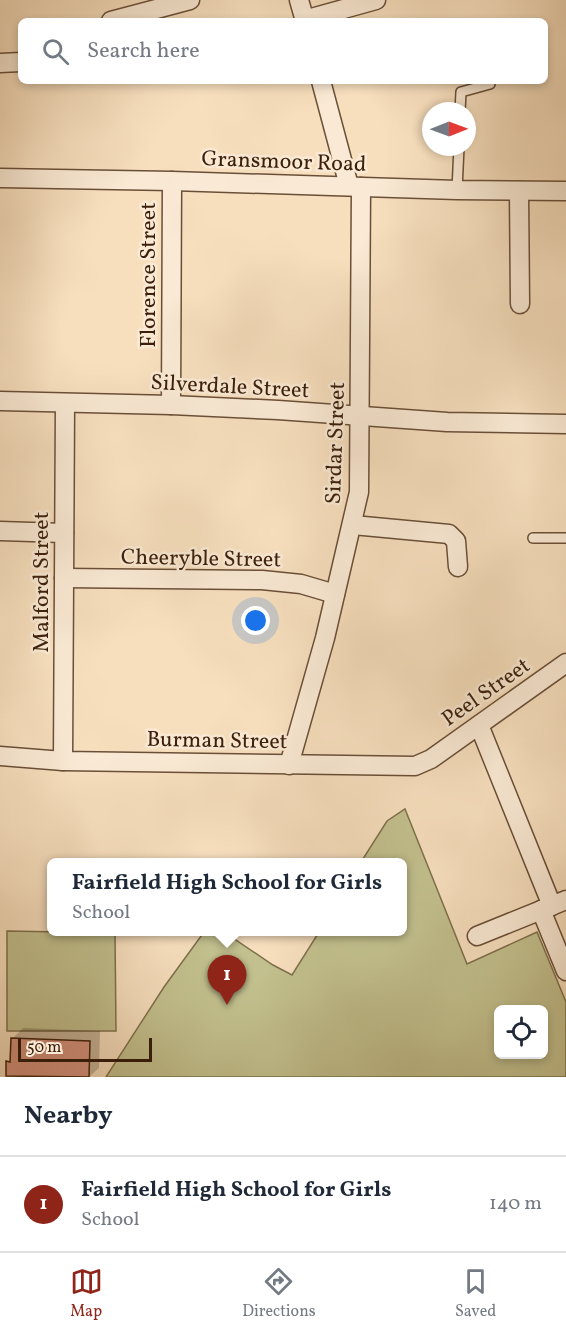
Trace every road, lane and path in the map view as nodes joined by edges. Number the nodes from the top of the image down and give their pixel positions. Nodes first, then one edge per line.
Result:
1 (190, 0) edge
2 (299, 0) edge
3 (376, 0) edge
4 (122, 18) edge
5 (304, 18) edge
6 (311, 18) edge
7 (18, 62) edge
8 (0, 63) edge
9 (322, 84) edge
10 (490, 84) dead end
11 (460, 102) edge
12 (459, 156) edge
13 (0, 178) edge
14 (172, 181) junction
15 (355, 186) junction
16 (457, 190) junction
17 (519, 191) junction
18 (566, 191) edge
19 (520, 304) dead end
20 (0, 401) edge
21 (65, 403) junction
22 (171, 405) junction
23 (361, 417) junction
24 (566, 424) edge
25 (353, 525) junction
26 (0, 531) edge
27 (64, 533) junction
28 (534, 538) dead end
29 (566, 538) edge
30 (458, 567) dead end
31 (64, 578) junction
32 (335, 594) junction
33 (566, 663) edge
34 (479, 725) junction
35 (0, 756) edge
36 (431, 759) joint
37 (63, 761) junction
38 (289, 765) junction
39 (553, 905) edge
40 (477, 936) dead end
41 (566, 971) edge

1 - 4 street
2 - 5 street
3 - 6 street
7 - 8 street
9 - 15 street, Sirdar Street
10 - 11 lane
12 - 16 lane
13 - 14 street, Gransmoor Road
14 - 15 street, Gransmoor Road
14 - 22 street, Florence Street
15 - 16 street, Gransmoor Road
15 - 23 street, Sirdar Street
16 - 17 street, Gransmoor Road
17 - 18 street, Gransmoor Road
17 - 19 street
20 - 21 street, Silverdale Street
21 - 22 street, Silverdale Street
21 - 27 street, Malford Street
22 - 23 street, Silverdale Street
23 - 24 street, Silverdale Street
23 - 25 street, Sirdar Street
25 - 30 street
25 - 32 street, Sirdar Street
26 - 27 street
27 - 31 street, Malford Street
28 - 29 lane
31 - 32 street, Cheeryble Street
31 - 37 street, Malford Street
32 - 38 street, Sirdar Street
33 - 34 street, Peel Street
34 - 36 street, Peel Street
34 - 39 street
35 - 37 street, Burman Street
36 - 38 street, Burman Street
37 - 38 street, Burman Street
39 - 40 street
39 - 41 street

